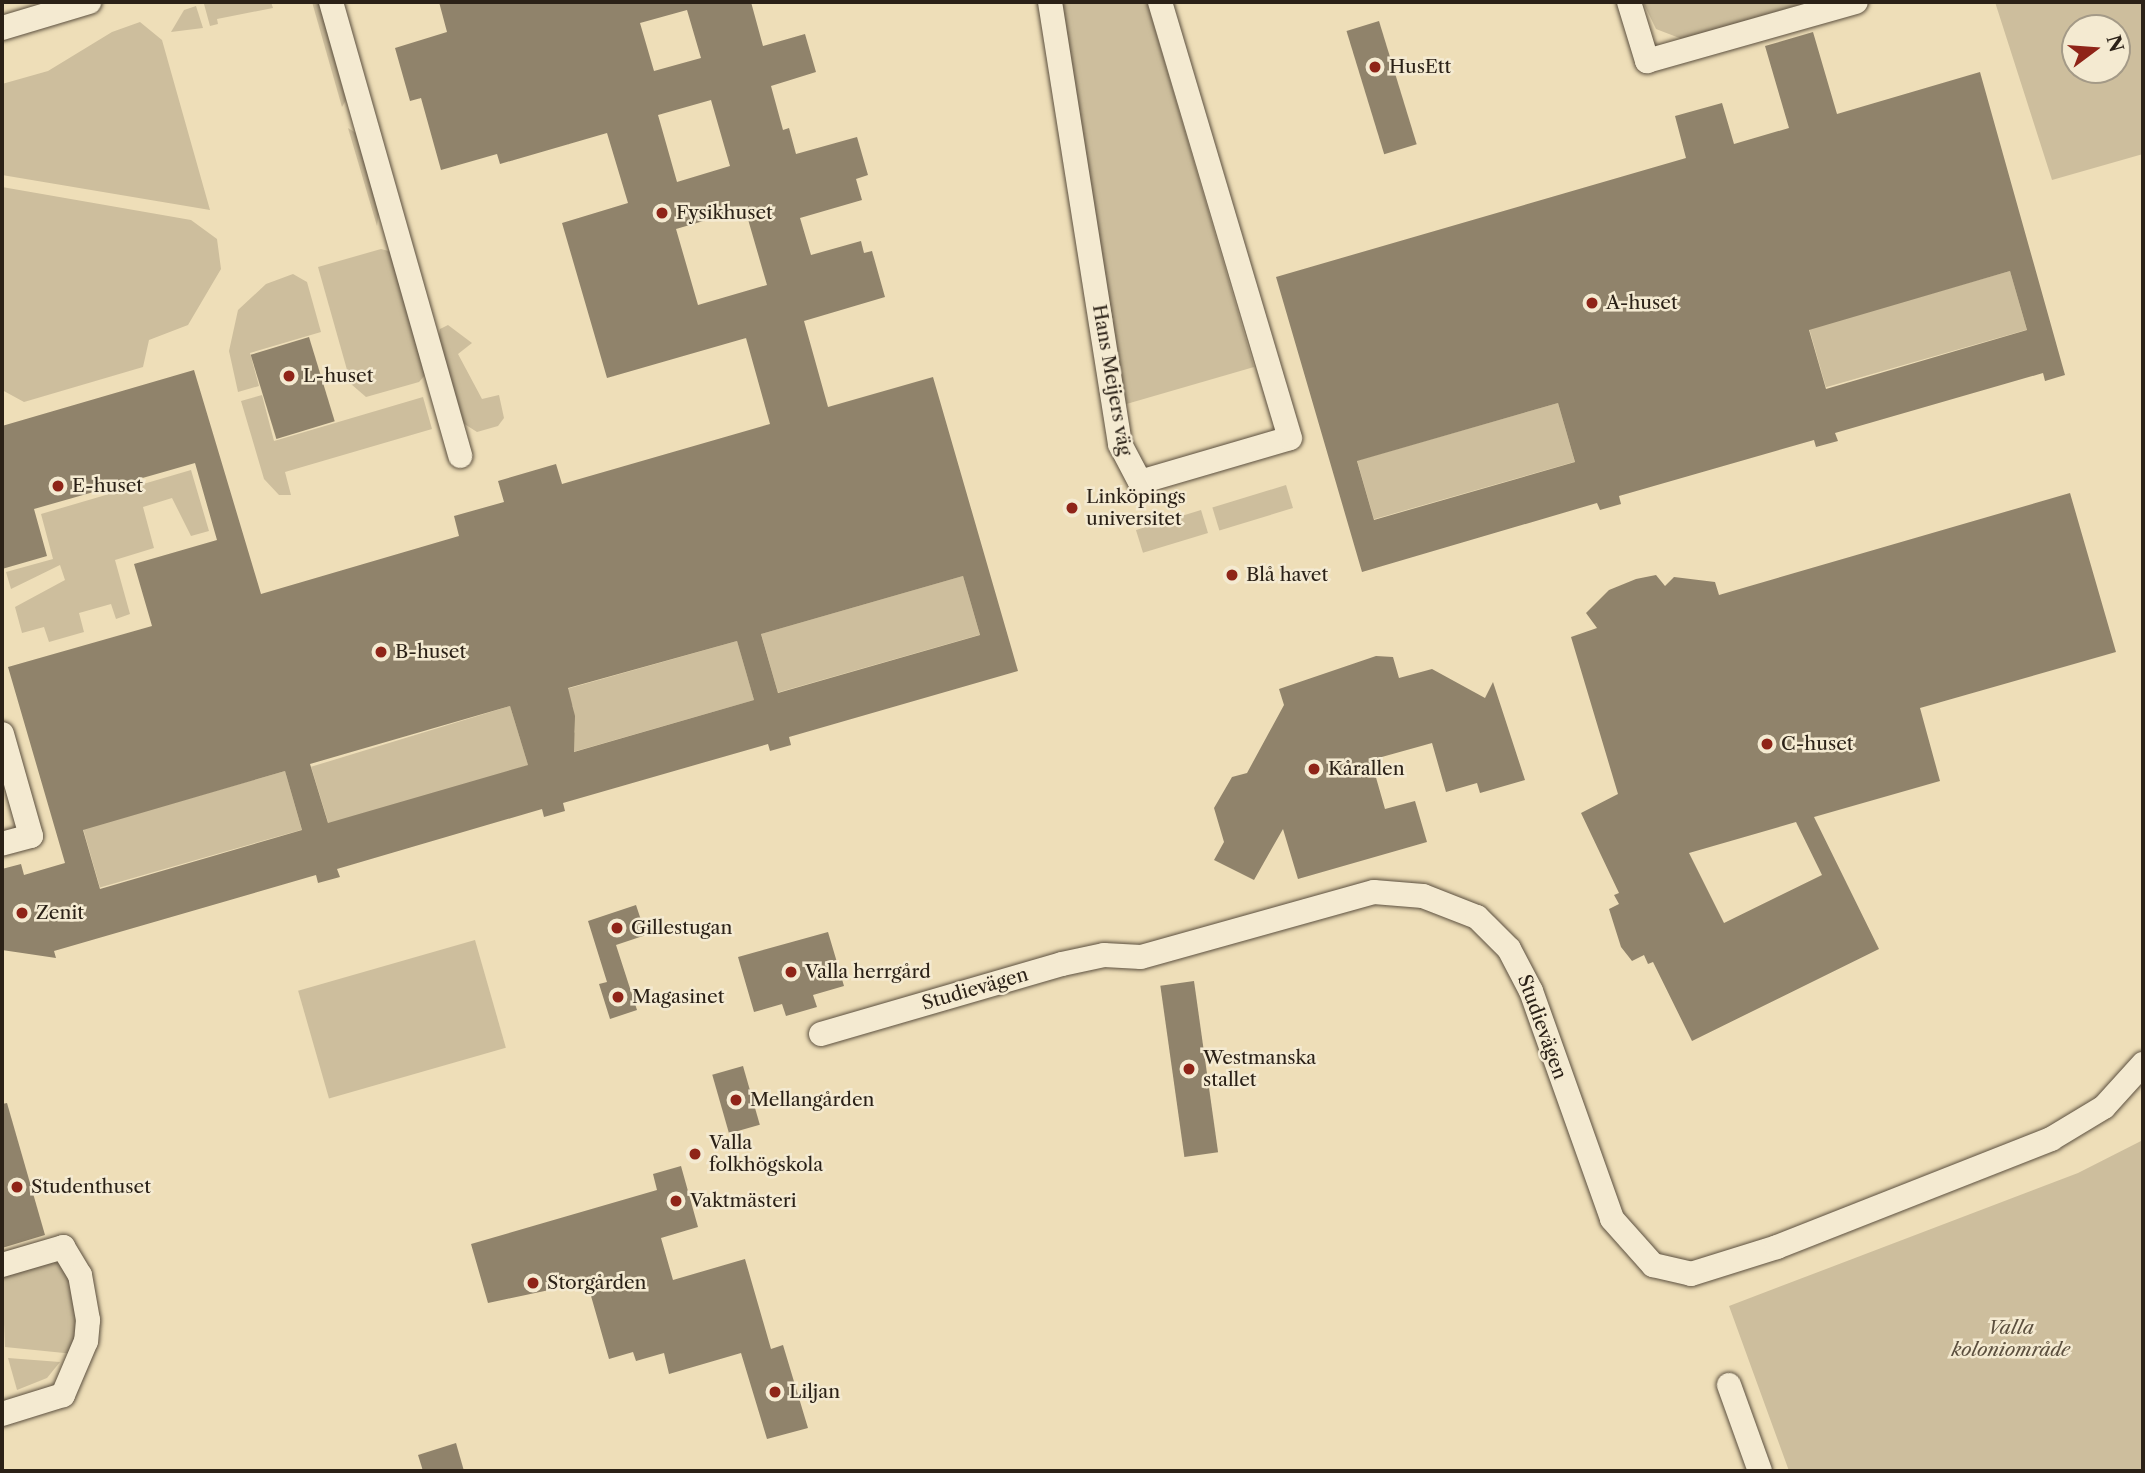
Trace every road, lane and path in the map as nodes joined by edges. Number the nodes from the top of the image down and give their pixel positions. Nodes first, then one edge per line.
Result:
1 (89, 2) edge
2 (331, 2) edge
3 (1051, 2) edge
4 (1160, 2) edge
5 (1629, 2) edge
6 (1856, 2) edge
7 (2, 28) edge
8 (460, 456) dead end
9 (2, 734) edge
10 (2, 844) edge
11 (821, 1034) dead end
12 (2143, 1064) edge
13 (2, 1265) edge
14 (1729, 1385) dead end
15 (2, 1414) edge
16 (1760, 1471) edge

1 - 7 street
2 - 8 street
3 - 4 street, Hans Meijers väg
5 - 6 street
9 - 10 street
11 - 12 street, Studievägen
13 - 15 street
14 - 16 street

